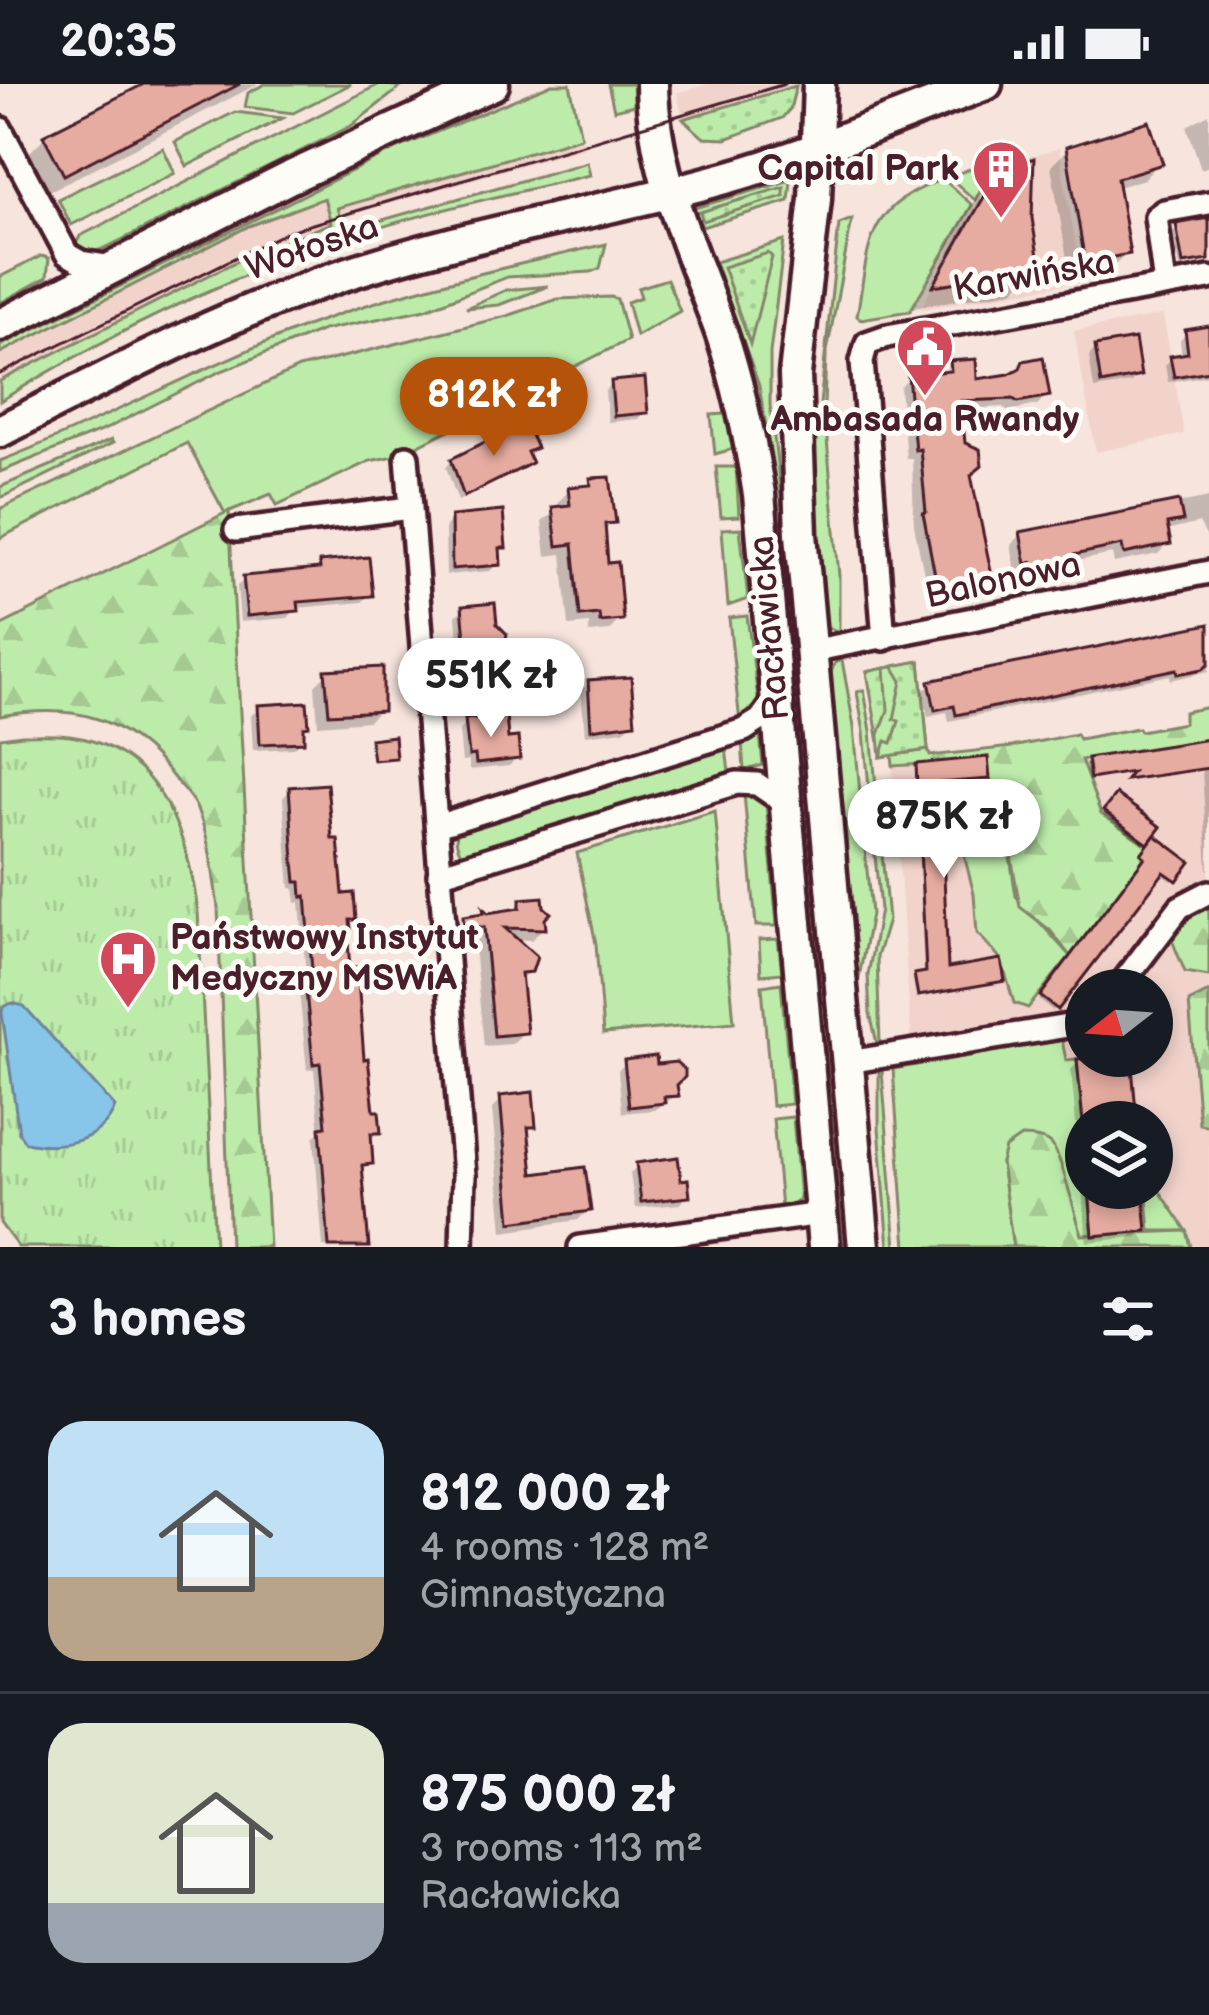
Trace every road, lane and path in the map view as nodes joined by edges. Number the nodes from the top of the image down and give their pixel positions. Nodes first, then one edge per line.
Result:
1 (493, 84) edge
2 (652, 84) edge
3 (819, 84) edge
4 (986, 84) edge
5 (0, 128) edge
6 (819, 146) junction
7 (669, 192) junction
8 (1209, 203) edge
9 (115, 267) junction
10 (1209, 278) edge
11 (1165, 285) junction
12 (0, 325) edge
13 (0, 431) edge
14 (406, 457) dead end
15 (410, 508) junction
16 (236, 530) dead end
17 (1209, 572) edge
18 (884, 639) junction
19 (811, 651) junction
20 (776, 698) junction
21 (785, 803) junction
22 (437, 826) junction
23 (439, 874) junction
24 (1209, 892) edge
25 (1134, 969) edge
26 (1065, 1026) edge
27 (848, 1062) junction
28 (821, 1214) junction
29 (462, 1247) edge
30 (580, 1247) edge
31 (824, 1247) edge
32 (864, 1247) edge

1 - 9 main road, Wołoska
2 - 7 main road, Racławicka
3 - 6 main road, Racławicka
4 - 6 main road
5 - 9 street
6 - 7 main road, Wołoska
6 - 19 main road, Racławicka
7 - 13 main road, Wołoska
7 - 20 main road, Racławicka
8 - 11 street
9 - 12 main road, Wołoska
10 - 11 street, Karwińska
11 - 18 street, Karwińska
14 - 15 street
15 - 16 street
15 - 22 street
17 - 18 street, Balonowa
18 - 19 street, Balonowa
19 - 27 main road, Racławicka
20 - 21 main road, Racławicka
20 - 22 street
21 - 23 street
21 - 28 main road, Racławicka
22 - 23 street
23 - 29 street
24 - 25 street
26 - 27 street
27 - 32 main road, Racławicka
28 - 30 street
28 - 31 main road, Racławicka

